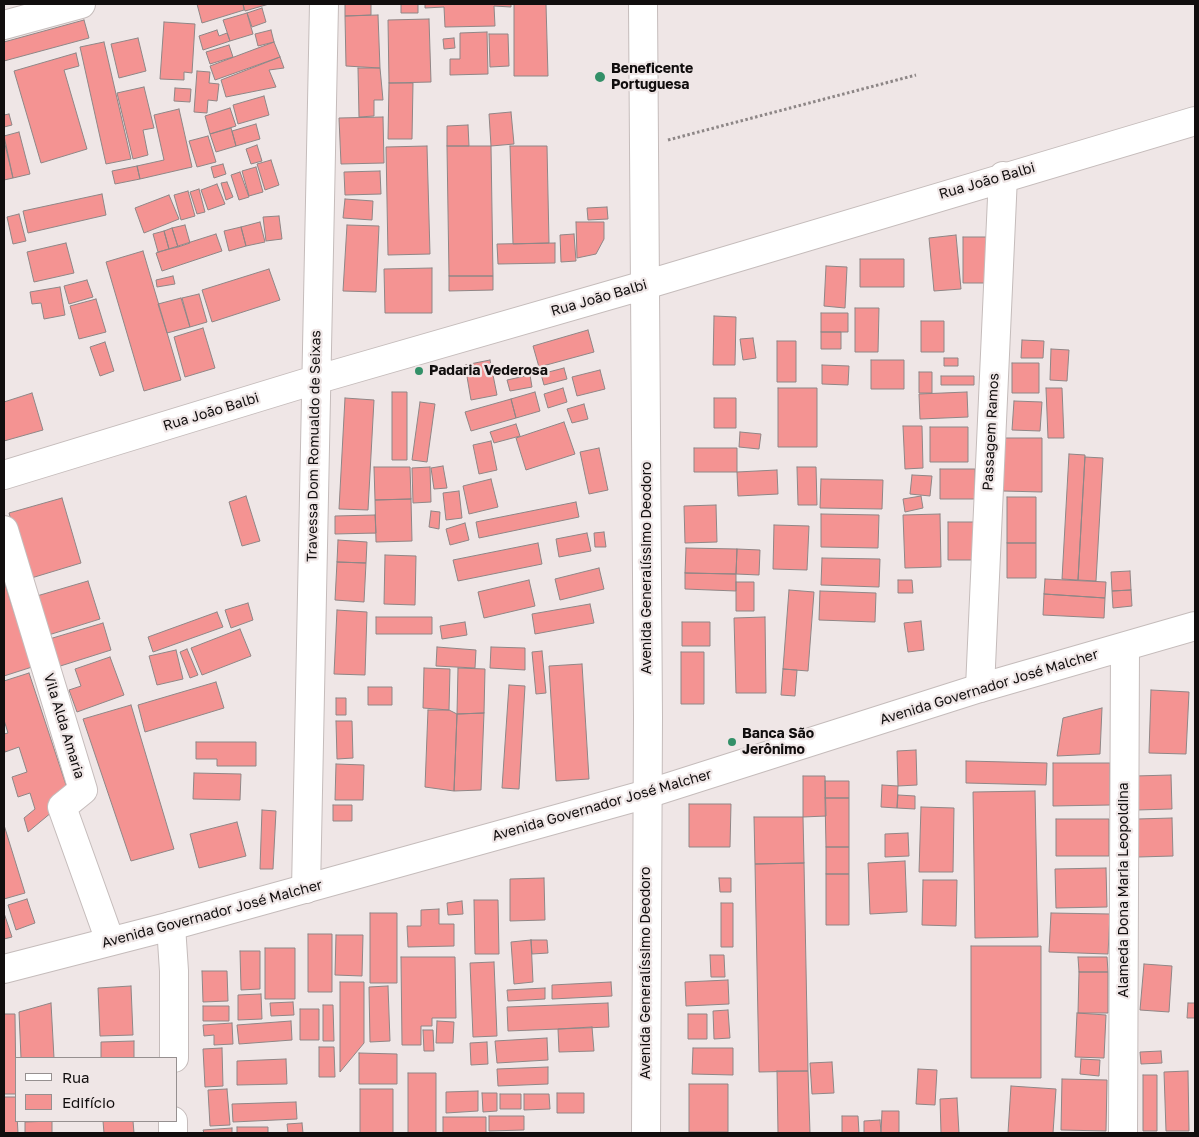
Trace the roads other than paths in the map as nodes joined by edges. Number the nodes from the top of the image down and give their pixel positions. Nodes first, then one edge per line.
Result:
1 (81, 4) edge
2 (324, 4) edge
3 (643, 4) edge
4 (4, 25) edge
5 (1195, 121) edge
6 (1003, 176) junction
7 (645, 285) junction
8 (315, 380) junction
9 (4, 475) edge
10 (4, 530) edge
11 (1195, 626) edge
12 (1125, 647) junction
13 (980, 688) junction
14 (648, 794) junction
15 (306, 889) junction
16 (171, 926) junction
17 (110, 941) junction
18 (4, 970) edge
19 (174, 1057) edge
20 (646, 1133) edge
21 (1123, 1133) edge

1 - 4 street
2 - 8 street, Travessa Dom Romualdo de Seixas
3 - 7 street, Avenida Generalíssimo Deodoro
5 - 6 street, Rua João Balbi
6 - 7 street, Rua João Balbi
6 - 13 street, Passagem Ramos
7 - 8 street, Rua João Balbi
7 - 14 street, Avenida Generalíssimo Deodoro
8 - 9 street, Rua João Balbi
8 - 15 street, Travessa Dom Romualdo de Seixas
10 - 17 street, Vila Alda Amaria
11 - 12 street, Avenida Governador José Malcher
12 - 13 street, Avenida Governador José Malcher
12 - 21 street, Alameda Dona Maria Leopoldina
13 - 14 street, Avenida Governador José Malcher
14 - 15 street, Avenida Governador José Malcher
14 - 20 street, Avenida Generalíssimo Deodoro
15 - 16 street, Avenida Governador José Malcher
16 - 17 street, Avenida Governador José Malcher
16 - 19 street
17 - 18 street, Avenida Governador José Malcher

